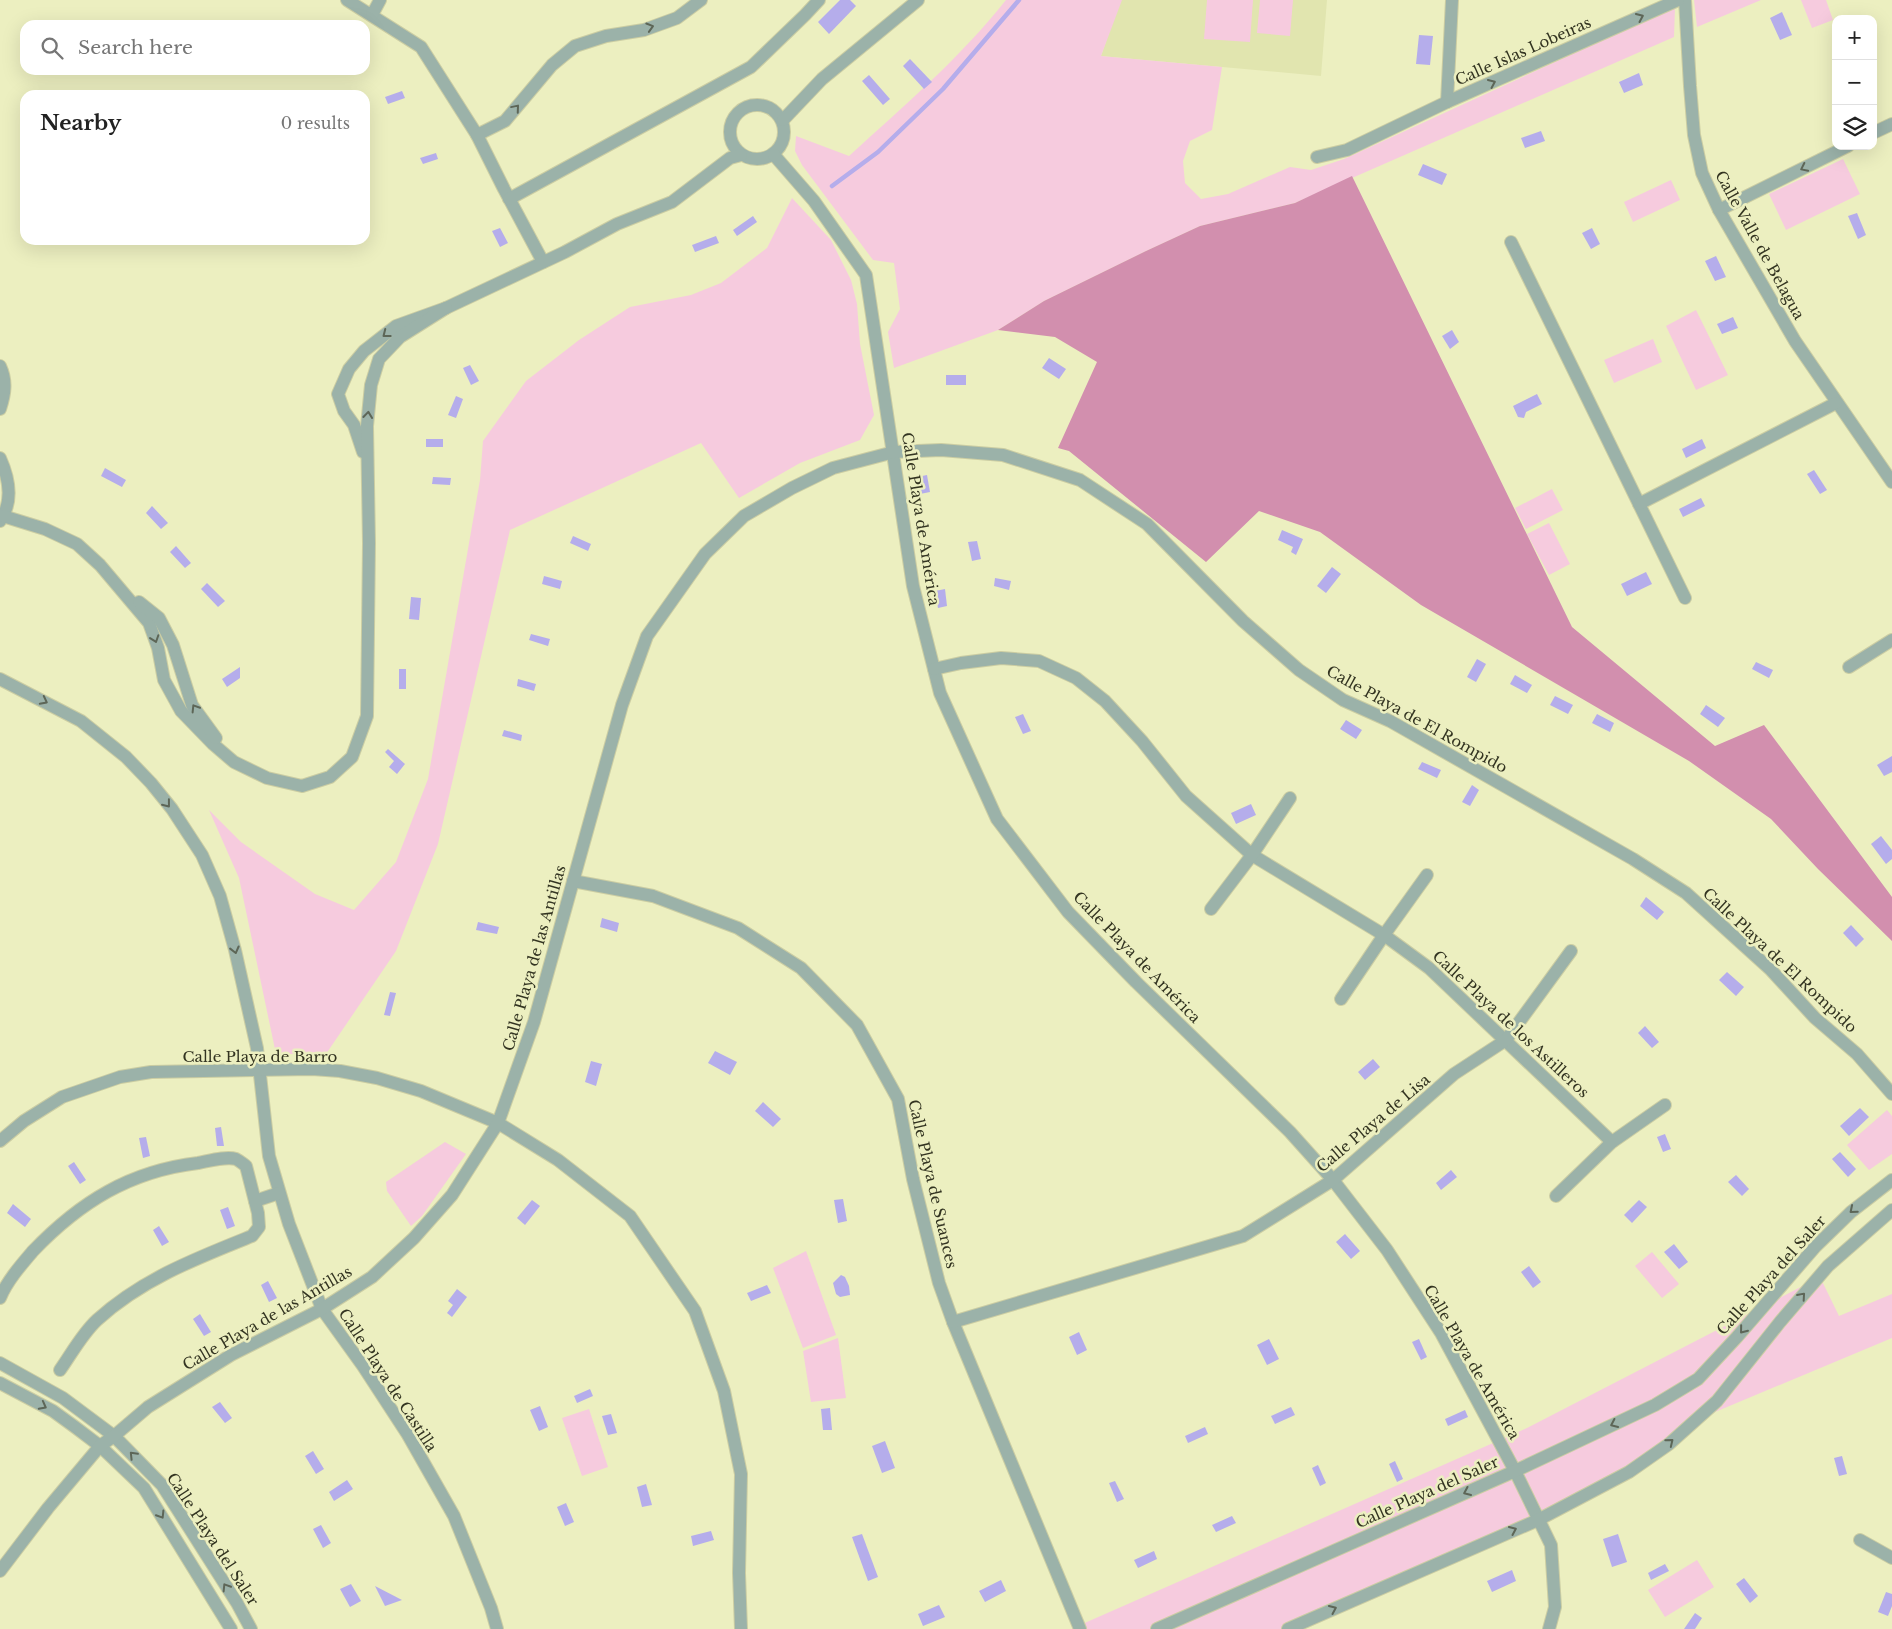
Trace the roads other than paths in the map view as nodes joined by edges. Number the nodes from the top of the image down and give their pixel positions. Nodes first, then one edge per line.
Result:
1 (347, 0) edge
2 (380, 0) edge
3 (701, 0) edge
4 (819, 0) edge
5 (918, 0) edge
6 (1452, 0) edge
7 (1678, 0) edge
8 (1685, 0) edge
9 (372, 15) junction
10 (1447, 102) junction
11 (783, 120) junction
12 (1892, 124) edge
13 (1877, 132) edge
14 (477, 135) junction
15 (1840, 150) edge
16 (741, 155) junction
17 (774, 155) junction
18 (1317, 157) dead end
19 (509, 199) junction
20 (1719, 210) junction
21 (1511, 242) dead end
22 (543, 262) junction
23 (446, 308) junction
24 (0, 366) edge
25 (1836, 403) junction
26 (0, 409) edge
27 (894, 452) junction
28 (0, 458) edge
29 (367, 464) junction
30 (1892, 482) edge
31 (1639, 504) junction
32 (2, 518) edge
33 (118, 584) junction
34 (1685, 598) dead end
35 (1892, 640) edge
36 (1849, 667) dead end
37 (934, 670) junction
38 (0, 679) edge
39 (234, 762) junction
40 (1290, 798) dead end
41 (1252, 855) junction
42 (1427, 875) dead end
43 (573, 881) junction
44 (1211, 909) dead end
45 (1384, 935) junction
46 (1571, 951) dead end
47 (1341, 999) dead end
48 (1506, 1040) junction
49 (260, 1070) junction
50 (1892, 1094) edge
51 (1665, 1105) dead end
52 (498, 1123) junction
53 (0, 1141) edge
54 (1612, 1142) junction
55 (1333, 1180) junction
56 (1892, 1180) edge
57 (279, 1192) junction
58 (1556, 1196) dead end
59 (255, 1201) junction
60 (1892, 1210) edge
61 (0, 1298) edge
62 (322, 1309) junction
63 (952, 1322) junction
64 (0, 1363) edge
65 (60, 1370) dead end
66 (0, 1383) edge
67 (114, 1436) junction
68 (100, 1446) junction
69 (1516, 1471) junction
70 (1538, 1520) junction
71 (1860, 1540) dead end
72 (1892, 1558) edge
73 (0, 1571) edge
74 (231, 1629) edge
75 (251, 1629) edge
76 (497, 1629) edge
77 (741, 1629) edge
78 (1080, 1629) edge
79 (1157, 1629) edge
80 (1288, 1629) edge
81 (1549, 1629) edge

1 - 9 street
2 - 9 street
14 -> 3 street
4 - 19 street
5 - 11 street
6 - 10 street, Calle Islas Lobeiras
10 -> 7 street, Calle Islas Lobeiras
8 - 20 street, Calle Valle de Belagua
9 - 14 street
10 - 18 street
11 - 16 street
11 - 17 street
12 - 13 street
14 - 19 street
15 -> 20 street
16 - 17 street
16 - 22 street
17 - 27 street, Calle Playa de América
19 - 22 street
20 - 25 street, Calle Valle de Belagua
21 - 31 street
22 - 23 street
29 -> 23 street
23 -> 29 street
24 - 26 street
25 - 30 street, Calle Valle de Belagua
25 - 31 street
27 - 37 street, Calle Playa de América
27 - 43 street, Calle Playa de las Antillas
27 - 50 street, Calle Playa de El Rompido
28 - 32 street
29 - 39 street
31 - 34 street
32 - 33 street
39 -> 33 street
33 -> 39 street
35 - 36 street
37 - 41 street, Calle Playa de los Astilleros
37 - 55 street, Calle Playa de América
38 -> 49 street, Calle Playa de Castilla
40 - 41 street
41 - 44 street
41 - 45 street, Calle Playa de los Astilleros
42 - 45 street
43 - 52 street, Calle Playa de las Antillas
43 - 63 street, Calle Playa de Suances
45 - 47 street
45 - 48 street, Calle Playa de los Astilleros
46 - 48 street, Calle Playa de Lisa
48 - 54 street, Calle Playa de los Astilleros
48 - 55 street, Calle Playa de Lisa
49 - 52 street, Calle Playa de Barro
49 - 53 street, Calle Playa de Barro
49 - 57 street, Calle Playa de Castilla
51 - 54 street
52 - 62 street, Calle Playa de las Antillas
52 - 77 street, Calle Playa de Barro
54 - 58 street
55 - 63 street, Calle Playa de Lisa
55 - 69 street, Calle Playa de América
56 -> 69 street, Calle Playa del Saler
57 - 59 street
57 - 62 street, Calle Playa de Castilla
59 - 61 street
59 - 65 street
70 -> 60 street
62 - 67 street, Calle Playa de las Antillas
62 - 76 street, Calle Playa de Castilla
63 - 78 street, Calle Playa de Suances
64 - 67 street, Calle Playa del Saler
66 -> 68 street, Calle Playa del Saler
67 - 68 street, Calle Playa de las Antillas
75 -> 67 street, Calle Playa del Saler
68 - 73 street, Calle Playa de las Antillas
68 -> 74 street, Calle Playa del Saler
69 - 70 street, Calle Playa de América
69 -> 79 street, Calle Playa del Saler
80 -> 70 street
70 - 81 street, Calle Playa de América
71 - 72 street

